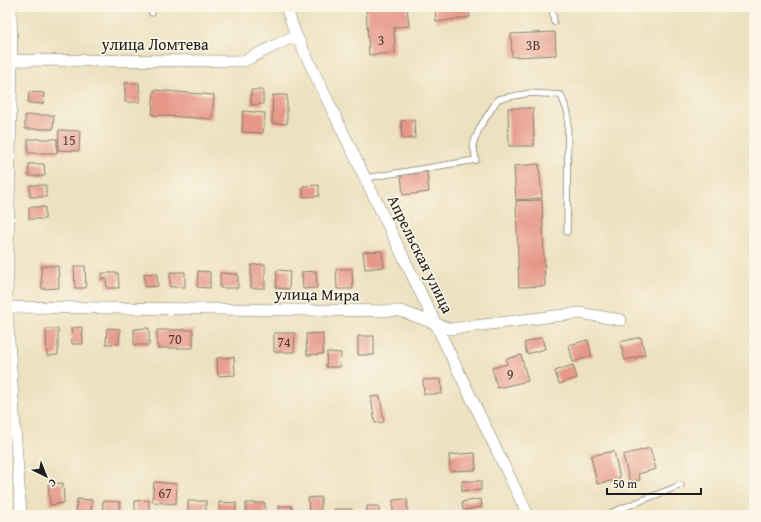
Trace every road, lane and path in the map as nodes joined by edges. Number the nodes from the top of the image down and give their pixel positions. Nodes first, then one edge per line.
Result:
1 (11, 7) edge
2 (286, 7) edge
3 (552, 7) edge
4 (554, 22) dead end
5 (296, 34) junction
6 (10, 60) edge
7 (366, 178) junction
8 (567, 232) dead end
9 (7, 293) edge
10 (7, 307) edge
11 (7, 312) edge
12 (621, 320) dead end
13 (436, 323) junction
14 (681, 485) dead end
15 (21, 515) edge
16 (528, 515) edge
17 (604, 515) edge

1 - 6 street
2 - 5 street, Апрельская улица
3 - 4 lane
5 - 6 street, улица Ломтева
5 - 7 street, Апрельская улица
6 - 9 street
7 - 8 lane
7 - 13 street, Апрельская улица
10 - 13 street, улица Мира
11 - 15 street
12 - 13 street, улица Мира
13 - 16 street, Апрельская улица
14 - 17 lane

